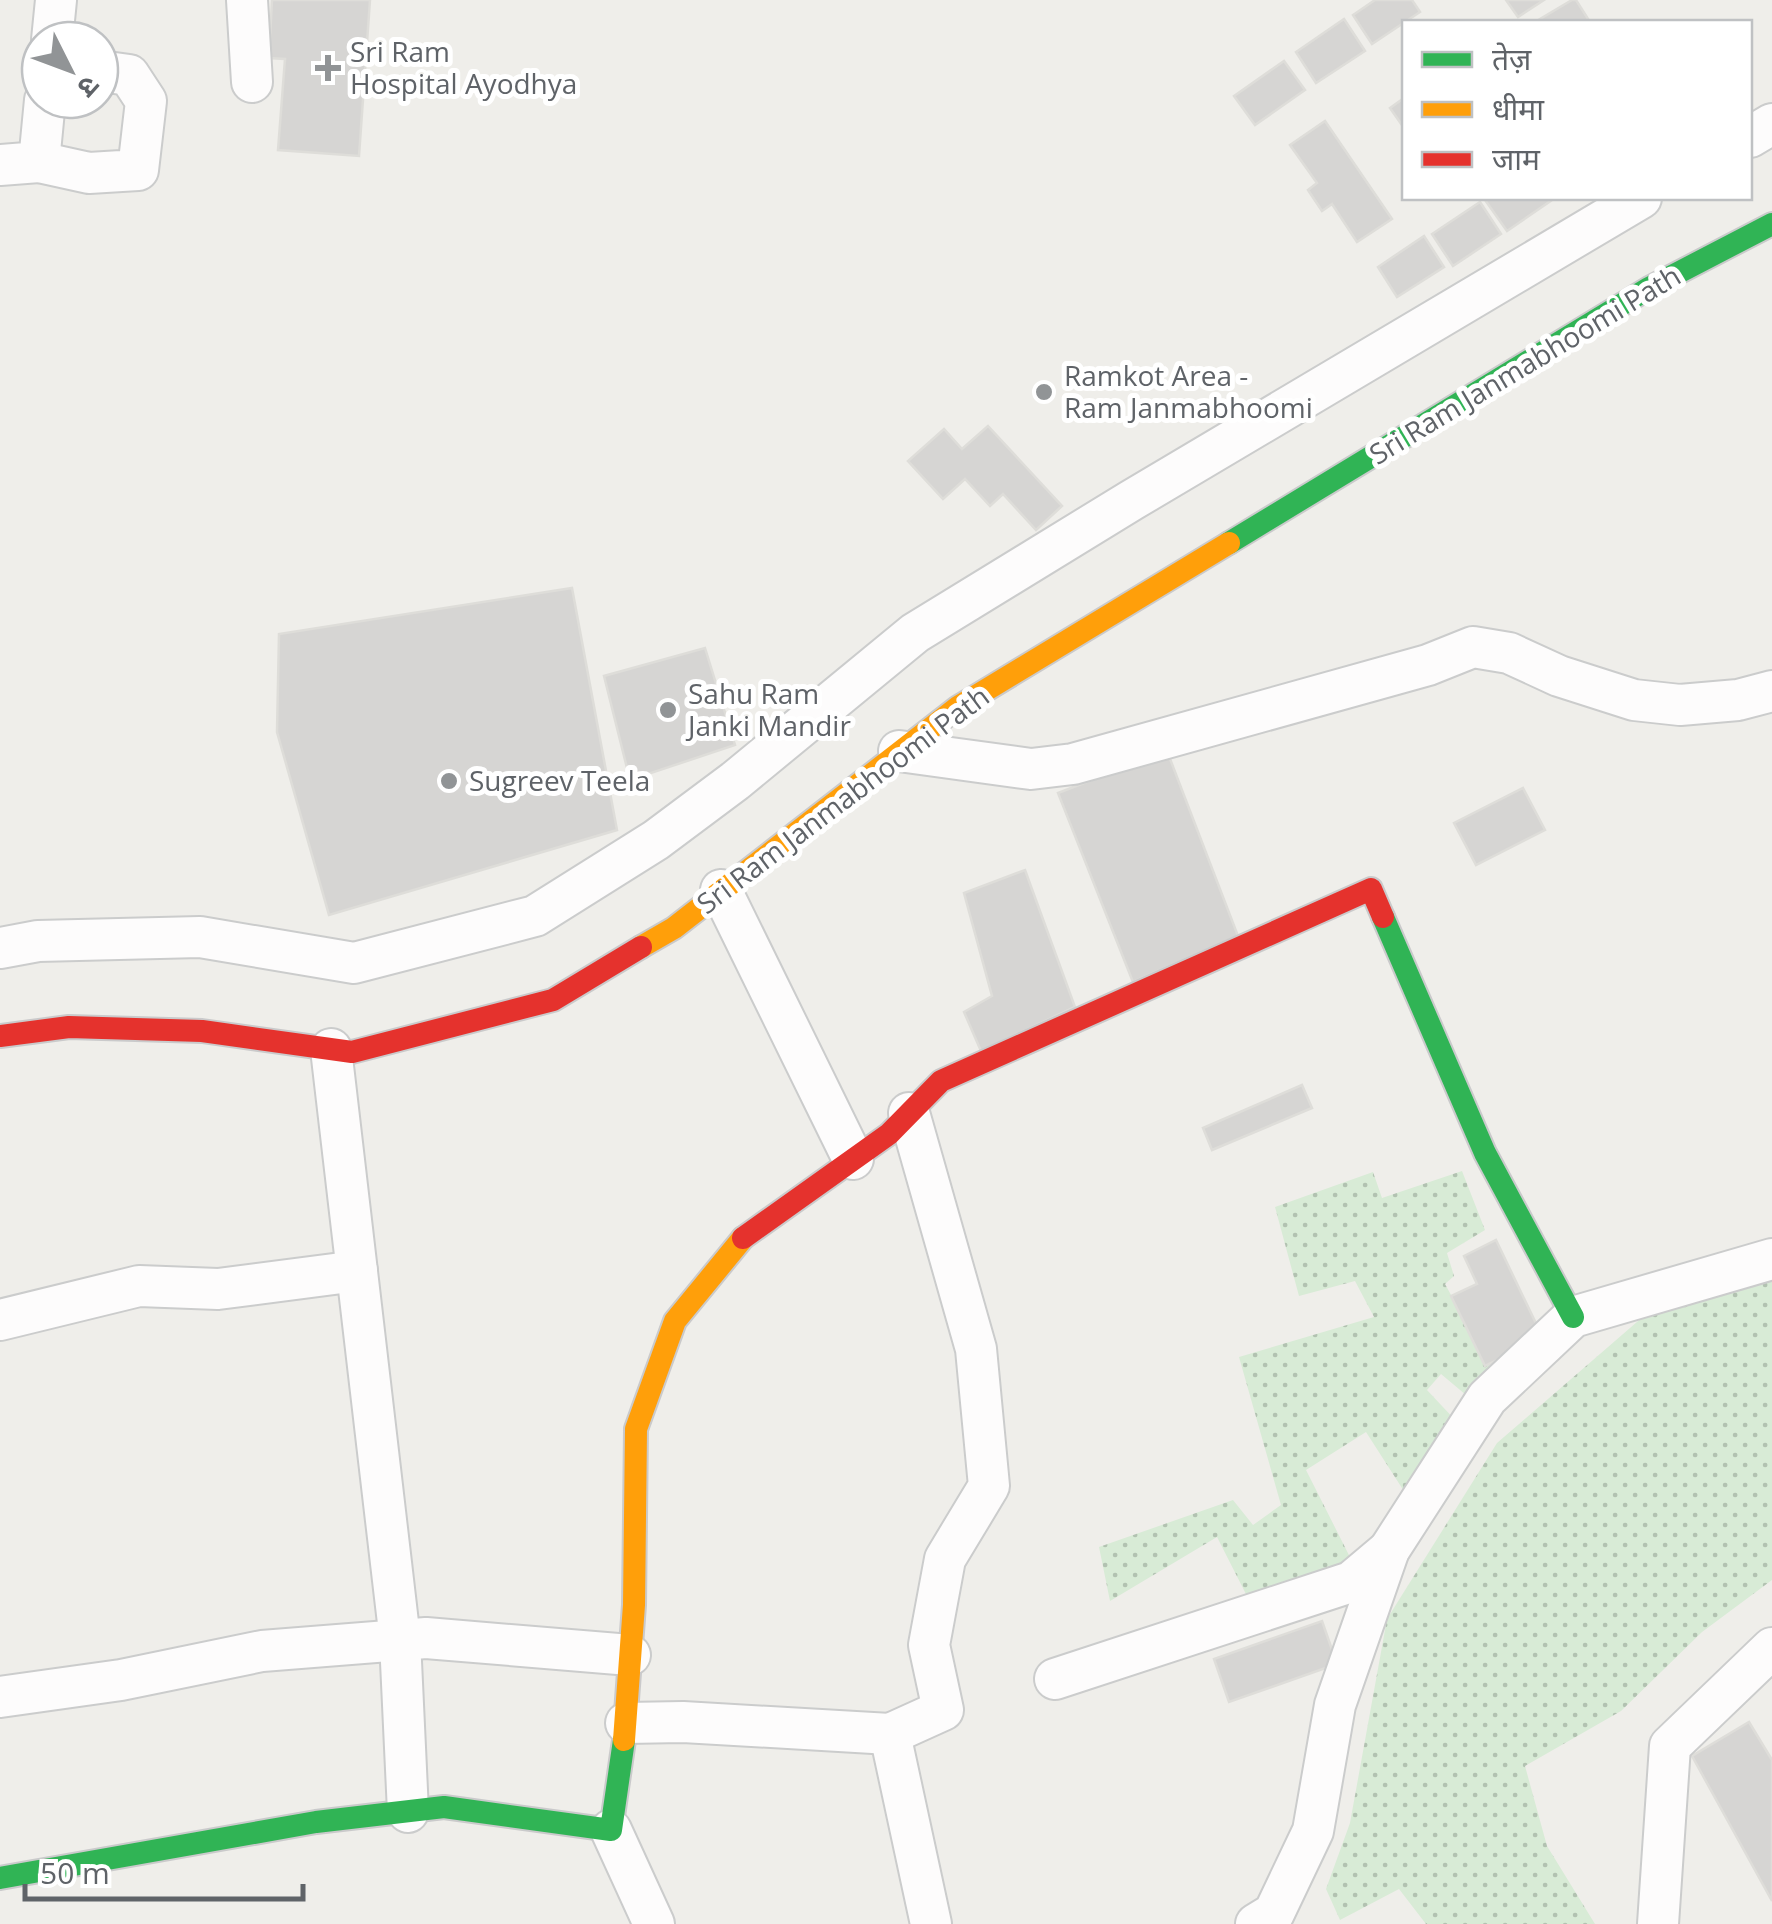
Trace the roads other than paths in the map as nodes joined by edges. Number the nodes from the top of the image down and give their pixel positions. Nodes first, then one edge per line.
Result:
1 (247, 0) edge
2 (120, 74) edge
3 (252, 82) dead end
4 (38, 120) edge
5 (20, 164) edge
6 (1638, 200) edge
7 (1772, 224) edge
8 (1772, 691) edge
9 (899, 752) junction
10 (721, 890) junction
11 (0, 948) edge
12 (0, 1036) edge
13 (331, 1049) junction
14 (909, 1113) junction
15 (853, 1159) junction
16 (1772, 1259) edge
17 (357, 1271) junction
18 (1573, 1317) junction
19 (0, 1320) edge
20 (1389, 1550) junction
21 (400, 1640) junction
22 (1772, 1648) edge
23 (630, 1656) junction
24 (1054, 1679) dead end
25 (0, 1697) edge
26 (626, 1723) junction
27 (890, 1734) junction
28 (408, 1812) junction
29 (611, 1830) junction
30 (0, 1878) edge
31 (654, 1924) edge
32 (931, 1924) edge
33 (1256, 1924) edge
34 (1658, 1924) edge

1 - 3 street
2 - 5 street
4 - 5 street
6 - 11 street
7 - 9 street, Sri Ram Janmabhoomi Path
8 - 9 street
9 - 10 street, Sri Ram Janmabhoomi Path
10 - 13 street, Sri Ram Janmabhoomi Path
10 - 15 street
12 - 13 street, Sri Ram Janmabhoomi Path
13 - 17 street
14 - 15 street
14 - 18 street
14 - 27 street
15 - 23 street
16 - 18 street
17 - 19 street
17 - 21 street
18 - 20 street
20 - 24 street
20 - 33 street
21 - 23 street
21 - 25 street
21 - 28 street
22 - 34 street
23 - 26 street
26 - 27 street
26 - 29 street
27 - 32 street
28 - 29 street
28 - 30 street
29 - 31 street

